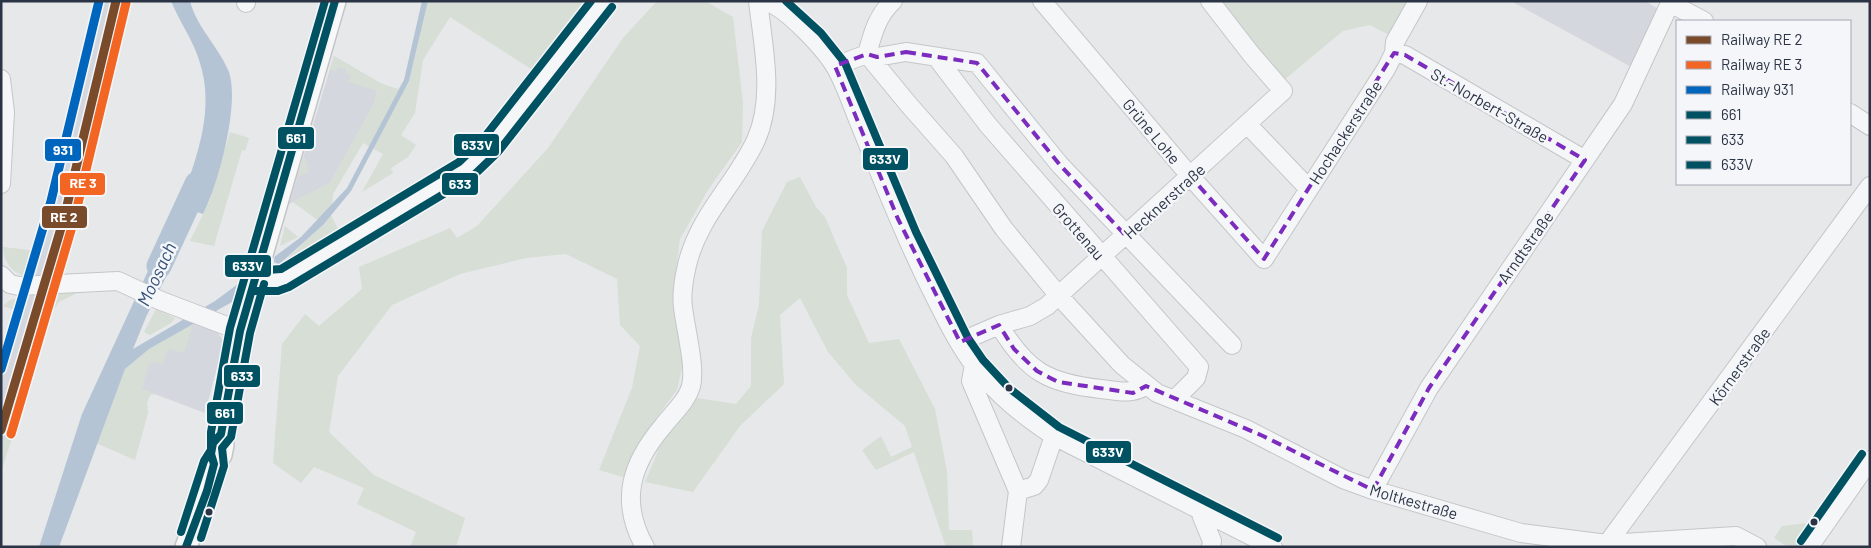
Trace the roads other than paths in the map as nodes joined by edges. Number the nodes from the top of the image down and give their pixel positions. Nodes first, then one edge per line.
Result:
1 (335, 1) edge
2 (604, 1) edge
3 (758, 1) edge
4 (765, 1) edge
5 (894, 1) edge
6 (1042, 1) edge
7 (1210, 1) edge
8 (1418, 1) edge
9 (1670, 2) edge
10 (1702, 20) edge
11 (1394, 53) junction
12 (867, 54) junction
13 (937, 58) junction
14 (835, 66) junction
15 (1, 79) edge
16 (1851, 113) edge
17 (1248, 125) junction
18 (1870, 126) edge
19 (1585, 160) junction
20 (1191, 178) junction
21 (1, 184) edge
22 (1870, 186) edge
23 (1308, 188) junction
24 (1127, 235) junction
25 (1102, 258) junction
26 (1264, 259) joint
27 (1, 275) edge
28 (262, 275) junction
29 (1059, 296) junction
30 (999, 325) junction
31 (240, 331) junction
32 (960, 342) junction
33 (1232, 345) dead end
34 (974, 365) junction
35 (1146, 386) junction
36 (1174, 400) junction
37 (1054, 436) junction
38 (1870, 460) edge
39 (1373, 490) junction
40 (1018, 491) junction
41 (1198, 508) junction
42 (191, 543) edge
43 (1608, 544) junction
44 (644, 547) edge
45 (1011, 547) edge
46 (1211, 547) edge
47 (1273, 547) edge
48 (1757, 547) edge
49 (1809, 547) edge

1 - 28 main road
2 - 28 street
3 - 44 street
4 - 14 street
5 - 12 street
6 - 20 street, Grüne Lohe
7 - 17 street, Hecknerstraße
8 - 11 street, Hochackerstraße
9 - 10 street
9 - 19 street, Arndtstraße
11 - 19 street, St.-Norbert-Straße
11 - 23 street, Hochackerstraße
12 - 13 street, Grottenau
12 - 14 street, Grottenau
12 - 29 street
13 - 24 street, Grottenau
13 - 25 street, Grottenau
14 - 32 street
15 - 21 street
16 - 18 street
17 - 20 street, Hecknerstraße
17 - 23 street
19 - 39 street, Arndtstraße
20 - 24 street, Hecknerstraße
20 - 26 street, Grüne Lohe
22 - 43 street, Körnerstraße
23 - 26 street, Hochackerstraße
24 - 25 street, Hecknerstraße
24 - 33 street, Grottenau
25 - 29 street, Hecknerstraße
25 - 36 street, Grottenau
27 - 31 street
28 - 31 main road
29 - 30 street, Hecknerstraße
29 - 35 street, Moltkestraße
30 - 32 street, Hecknerstraße
30 - 35 street
31 - 42 main road
32 - 34 street
34 - 37 street
34 - 40 street
35 - 36 street, Moltkestraße
36 - 39 street, Moltkestraße
37 - 40 street
37 - 41 street
38 - 49 street
39 - 43 street, Moltkestraße
40 - 45 street
41 - 46 street
41 - 47 street
43 - 48 street, Moltkestraße

